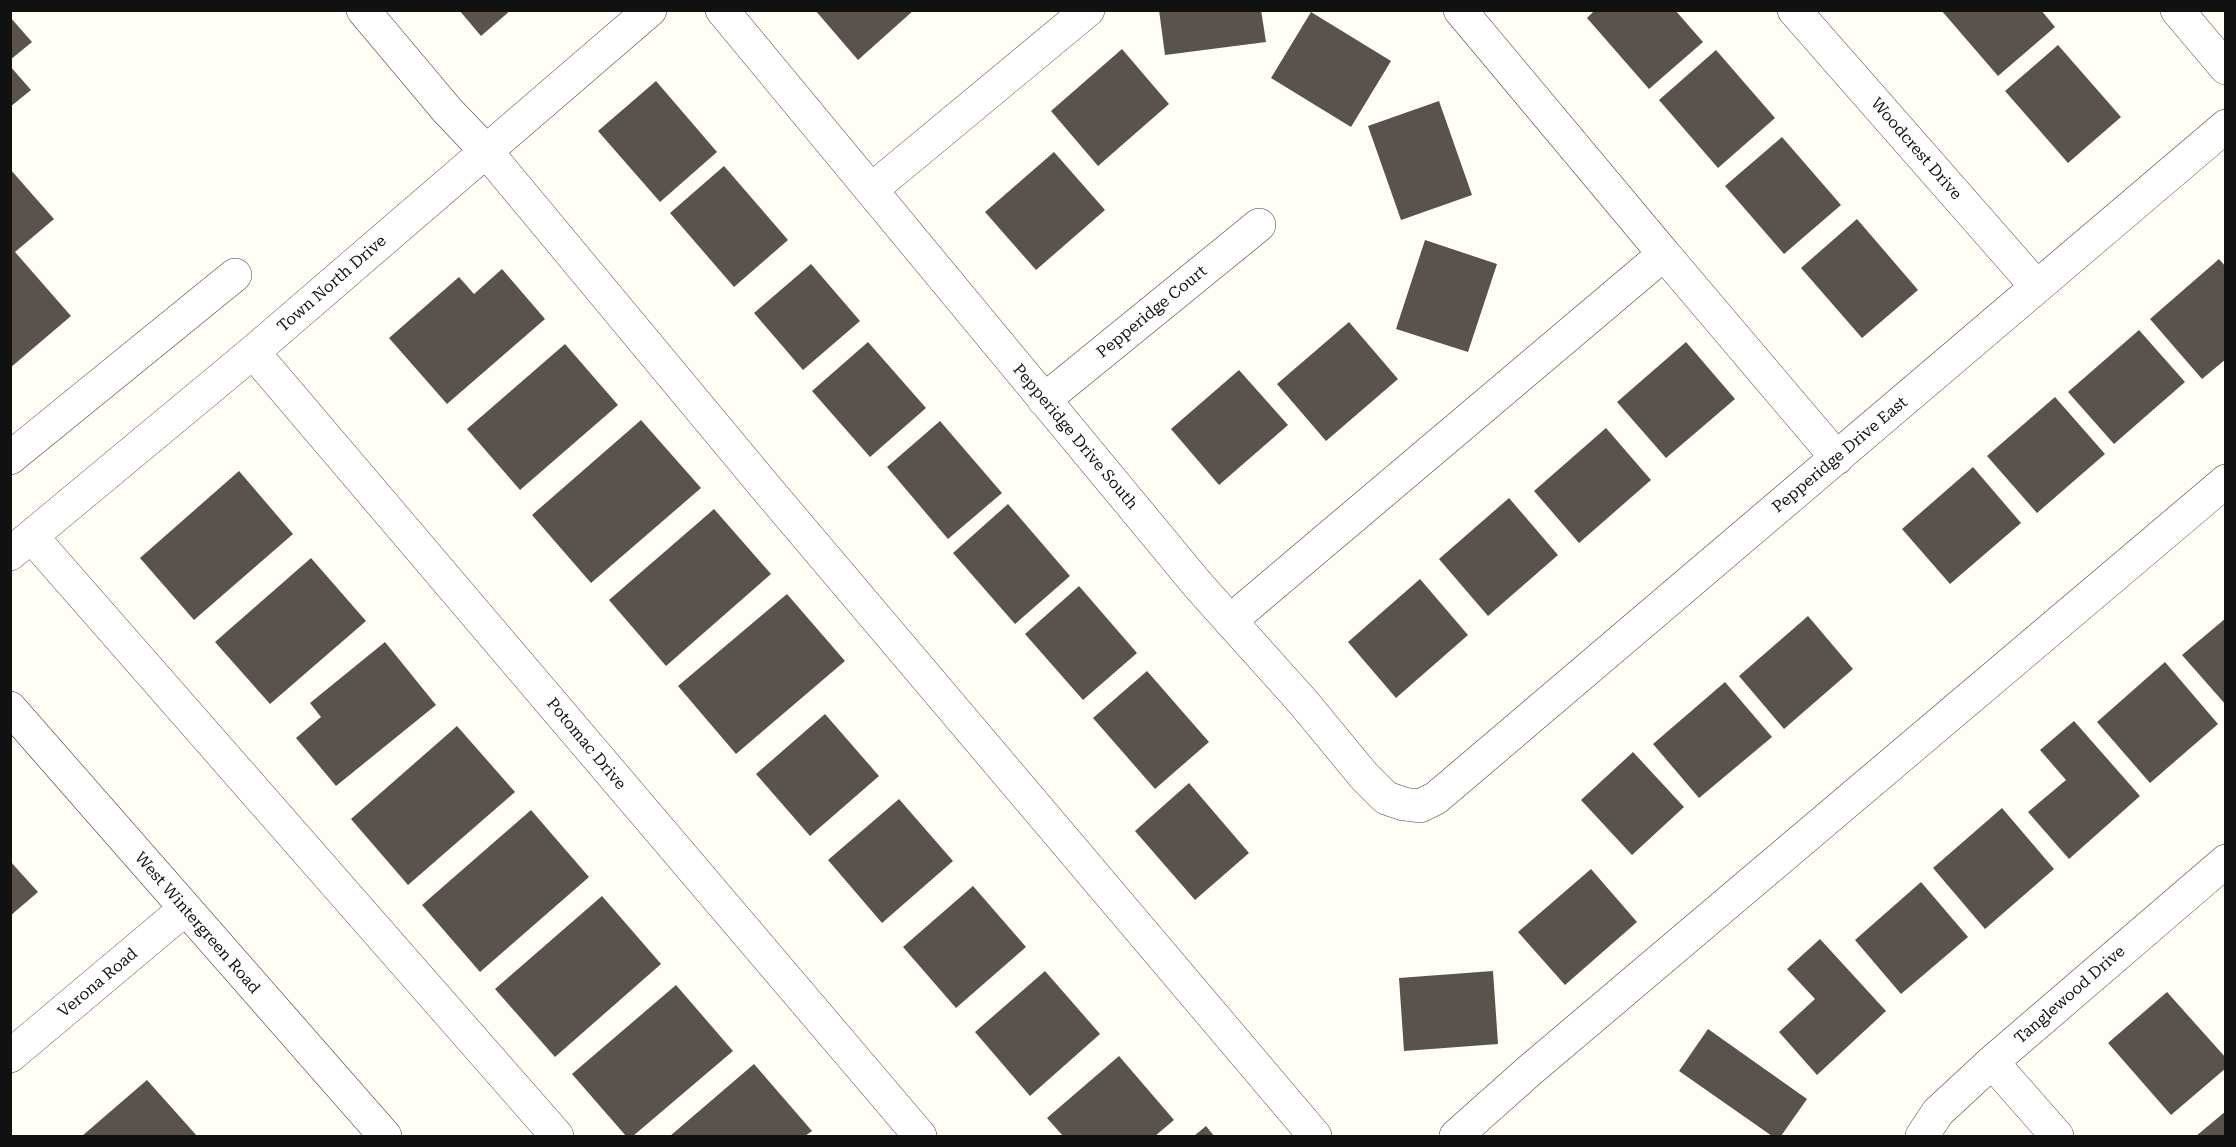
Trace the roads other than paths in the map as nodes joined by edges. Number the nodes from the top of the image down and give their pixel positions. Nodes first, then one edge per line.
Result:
1 (363, 10) edge
2 (650, 10) edge
3 (722, 10) edge
4 (1088, 10) edge
5 (1460, 10) edge
6 (1794, 10) edge
7 (2177, 10) edge
8 (2226, 68) edge
9 (2226, 126) edge
10 (486, 151) junction
11 (871, 190) junction
12 (1259, 225) dead end
13 (1664, 254) junction
14 (236, 275) dead end
15 (2037, 287) junction
16 (253, 352) junction
17 (1044, 400) junction
18 (10, 458) edge
19 (1837, 458) junction
20 (2226, 481) edge
21 (21, 546) edge
22 (1230, 621) junction
23 (10, 708) edge
24 (1454, 782) joint
25 (2220, 876) edge
26 (185, 909) junction
27 (10, 1056) edge
28 (1992, 1062) junction
29 (385, 1137) edge
30 (557, 1137) edge
31 (920, 1137) edge
32 (1315, 1137) edge
33 (1456, 1137) edge
34 (1922, 1137) edge
35 (2056, 1137) edge

1 - 10 street
2 - 10 street, Town North Drive
3 - 11 street, Pepperidge Drive South
4 - 11 street
5 - 13 street
6 - 15 street, Woodcrest Drive
7 - 8 street
9 - 15 street, Pepperidge Drive East
10 - 16 street, Town North Drive
10 - 32 street
11 - 17 street, Pepperidge Drive South
12 - 17 street, Pepperidge Court
13 - 19 street
13 - 22 street
14 - 18 street
15 - 19 street, Pepperidge Drive East
16 - 21 street, Town North Drive
16 - 31 street, Potomac Drive
17 - 22 street, Pepperidge Drive South
19 - 24 street, Pepperidge Drive East
20 - 33 street
21 - 30 street
22 - 24 street, Pepperidge Drive South
23 - 26 street, West Wintergreen Road
25 - 28 street, Tanglewood Drive
26 - 27 street, Verona Road
26 - 29 street, West Wintergreen Road
28 - 34 street, Tanglewood Drive
28 - 35 street

